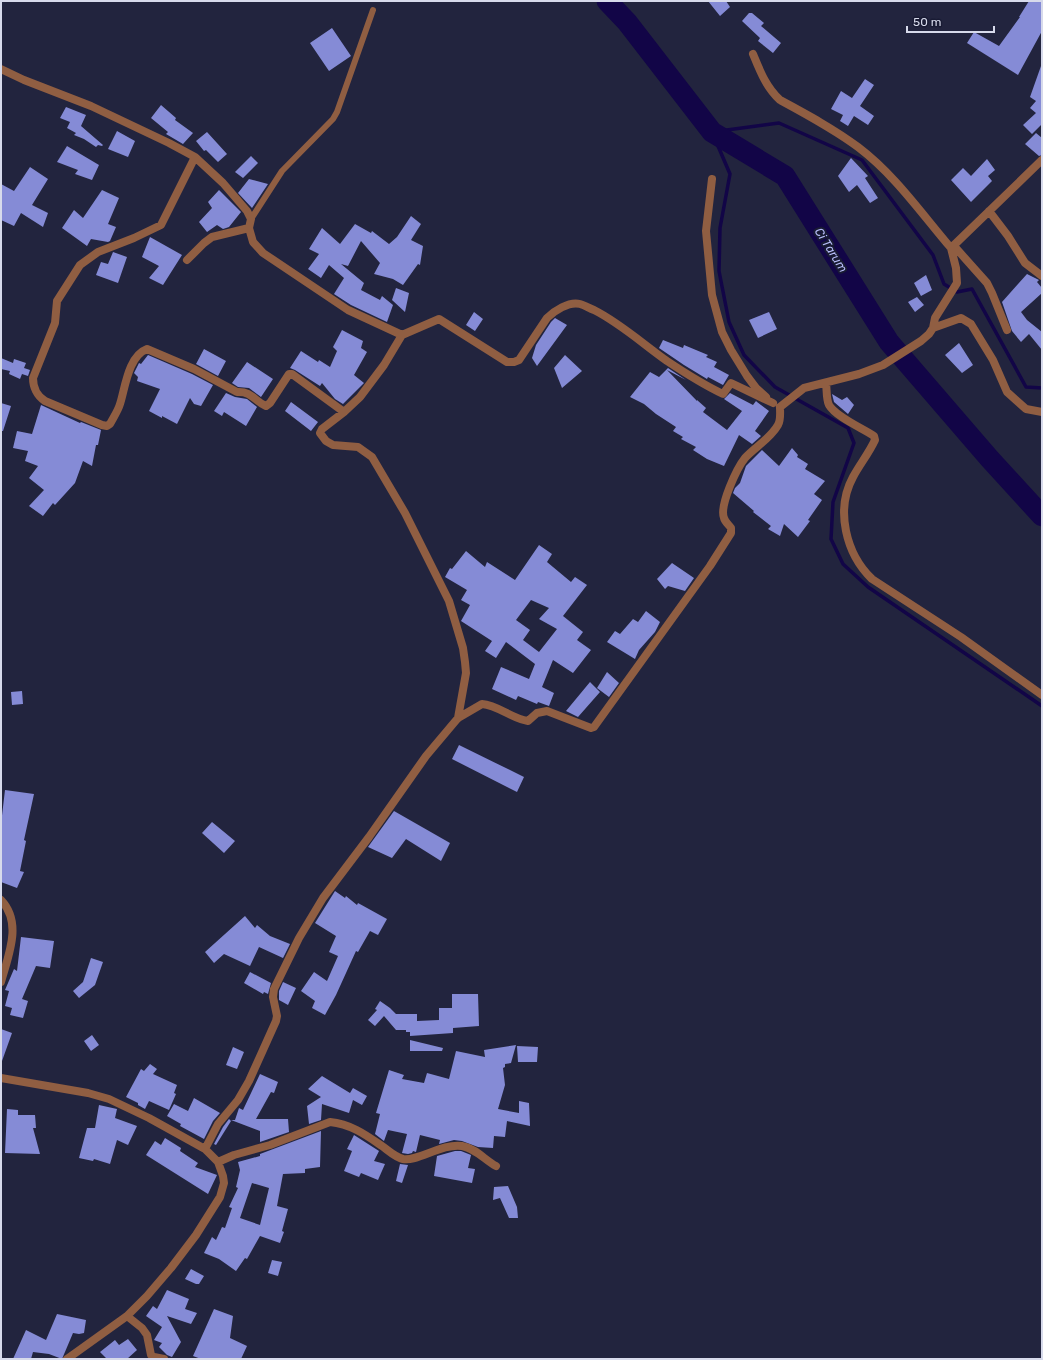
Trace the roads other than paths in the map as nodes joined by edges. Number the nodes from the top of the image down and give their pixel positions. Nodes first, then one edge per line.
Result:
1 (373, 10) dead end
2 (753, 54) dead end
3 (1, 69) edge
4 (195, 157) junction
5 (1042, 160) edge
6 (712, 179) dead end
7 (989, 211) junction
8 (251, 219) junction
9 (249, 228) junction
10 (952, 247) junction
11 (187, 260) dead end
12 (1042, 276) edge
13 (933, 328) junction
14 (1007, 330) dead end
15 (402, 335) junction
16 (826, 383) junction
17 (779, 405) junction
18 (344, 412) junction
19 (1042, 412) edge
20 (1042, 694) edge
21 (458, 718) junction
22 (1, 900) edge
23 (1, 982) edge
24 (1, 1078) edge
25 (205, 1149) junction
26 (218, 1162) junction
27 (496, 1166) dead end
28 (127, 1316) junction
29 (66, 1359) edge
30 (164, 1359) edge

1 - 8 lane
2 - 10 street
3 - 4 street
4 - 8 street
4 - 18 street
5 - 7 street
6 - 17 street
7 - 10 street
7 - 12 street
8 - 9 street
9 - 11 street
9 - 15 street
10 - 13 street
10 - 14 street
13 - 16 street
13 - 19 street
15 - 17 street
15 - 18 street
16 - 17 street
16 - 20 street
17 - 21 street
18 - 21 street
21 - 25 street
22 - 23 street
24 - 25 street
25 - 26 street
26 - 27 street
26 - 28 street
28 - 29 street
28 - 30 street

